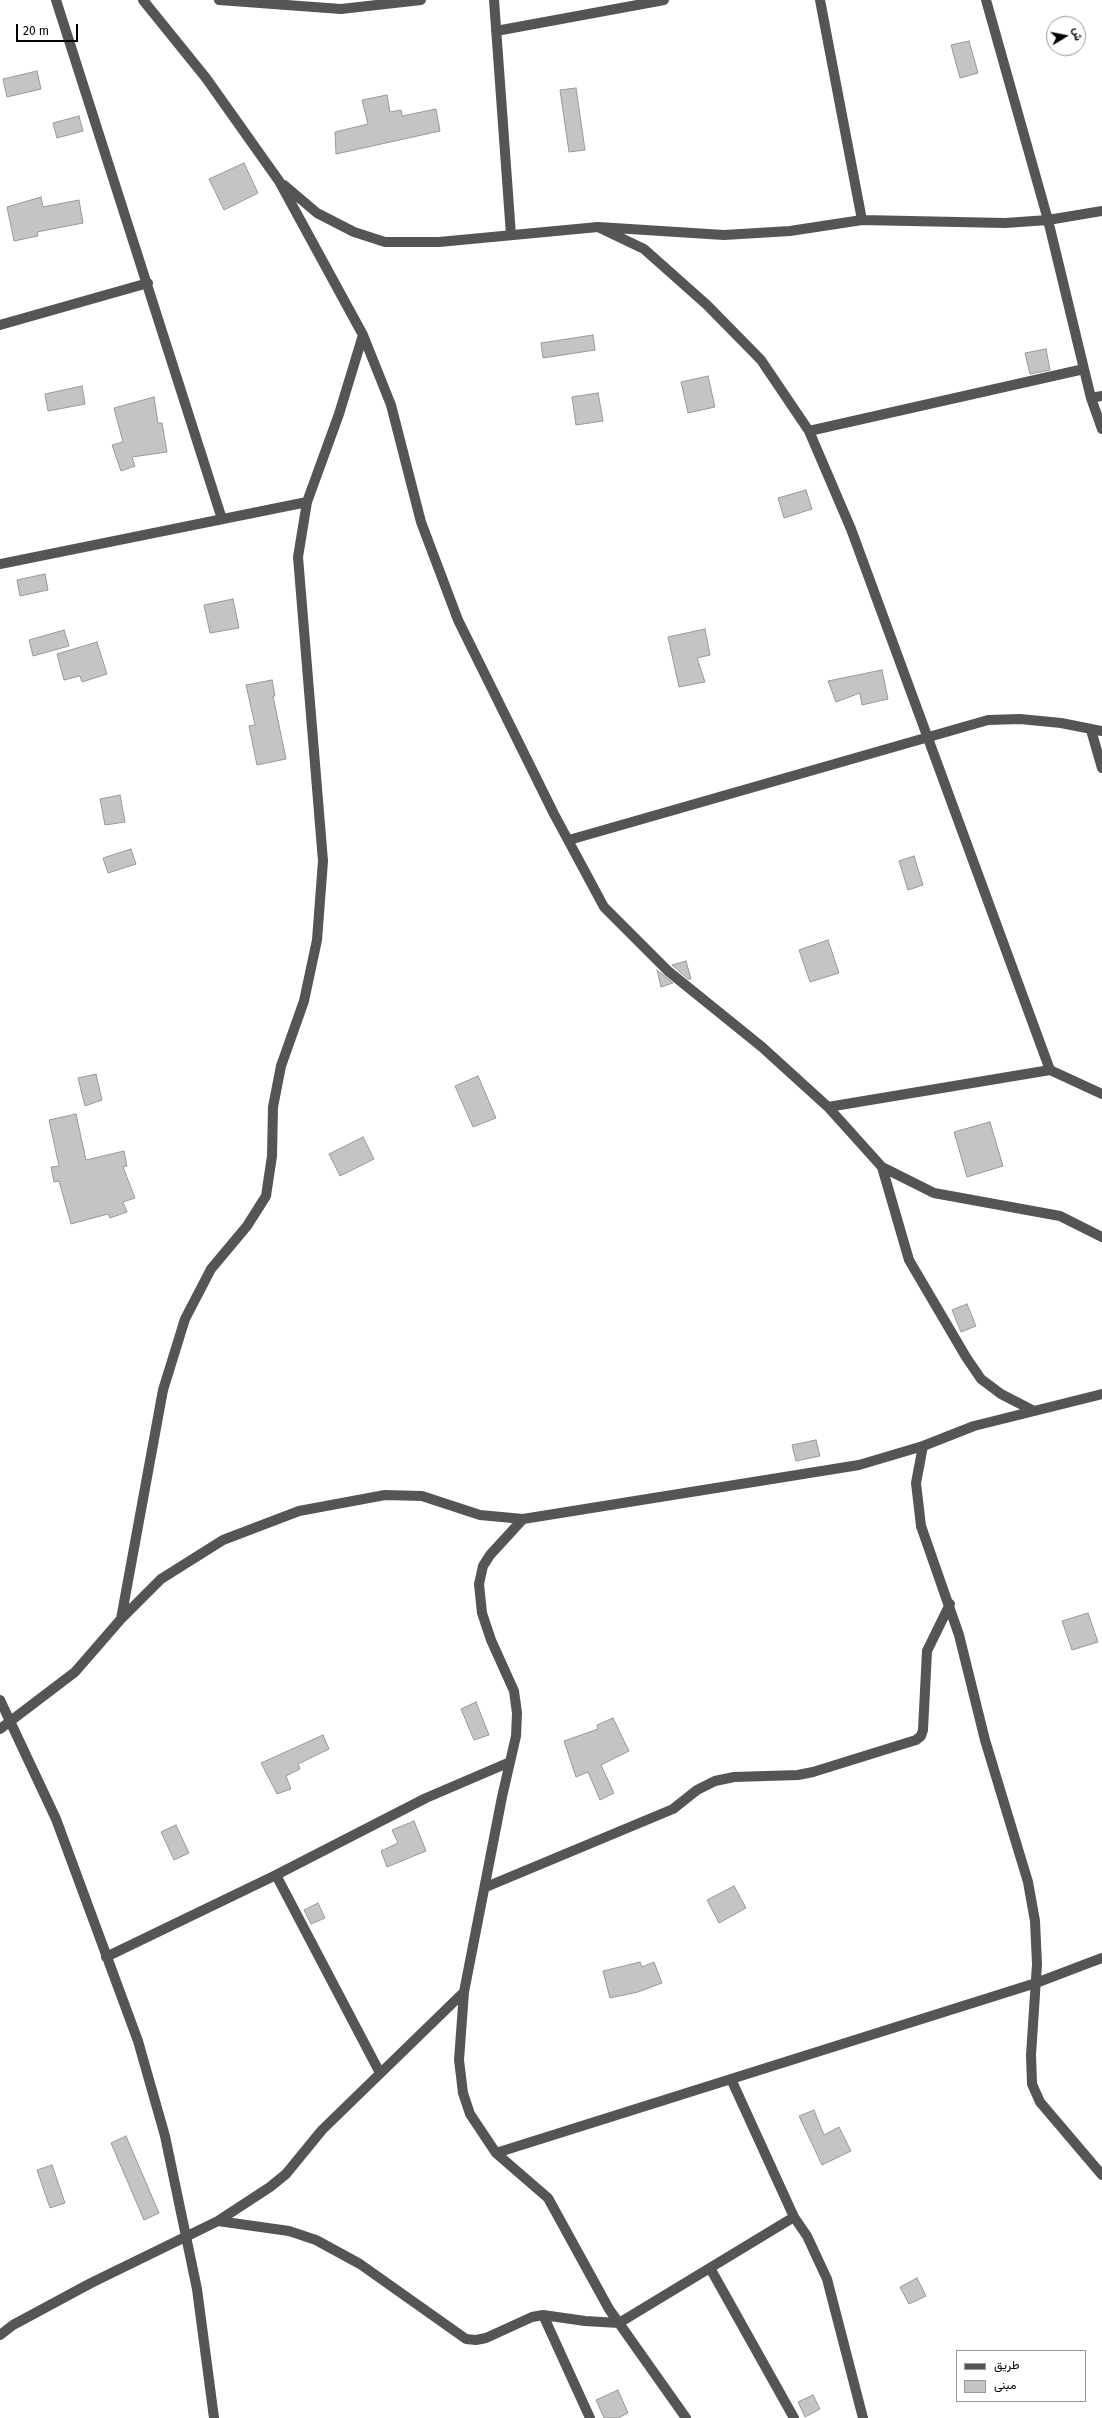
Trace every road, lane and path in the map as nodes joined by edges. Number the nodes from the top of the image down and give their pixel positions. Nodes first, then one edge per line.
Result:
1 (56, 0) edge
2 (143, 0) edge
3 (224, 0) edge
4 (421, 0) edge
5 (494, 0) edge
6 (664, 0) edge
7 (820, 0) edge
8 (986, 0) edge
9 (496, 31) junction
10 (279, 181) junction
11 (1102, 211) edge
12 (862, 220) junction
13 (1048, 220) junction
14 (598, 227) junction
15 (511, 235) junction
16 (148, 283) junction
17 (0, 325) edge
18 (363, 335) junction
19 (1084, 370) junction
20 (1102, 396) edge
21 (1091, 398) junction
22 (1102, 429) edge
23 (809, 431) junction
24 (307, 502) junction
25 (222, 519) junction
26 (0, 564) edge
27 (1091, 730) junction
28 (1102, 731) edge
29 (928, 737) junction
30 (1102, 768) edge
31 (568, 840) junction
32 (1050, 1070) junction
33 (1102, 1094) edge
34 (828, 1107) junction
35 (882, 1167) junction
36 (1102, 1237) edge
37 (1102, 1394) edge
38 (1034, 1411) junction
39 (923, 1446) junction
40 (523, 1519) junction
41 (950, 1604) junction
42 (121, 1619) junction
43 (0, 1700) edge
44 (11, 1722) junction
45 (0, 1728) edge
46 (510, 1762) junction
47 (276, 1876) junction
48 (486, 1887) junction
49 (106, 1958) junction
50 (1102, 1958) edge
51 (1036, 1983) junction
52 (464, 1992) junction
53 (380, 2073) junction
54 (731, 2079) junction
55 (496, 2153) junction
56 (1102, 2175) edge
57 (794, 2218) junction
58 (218, 2221) junction
59 (186, 2237) junction
60 (710, 2268) junction
61 (543, 2315) junction
62 (619, 2323) junction
63 (0, 2335) edge
64 (214, 2418) edge
65 (590, 2418) edge
66 (686, 2418) edge
67 (794, 2418) edge
68 (863, 2418) edge

1 - 16 street
2 - 10 street
3 - 4 street
5 - 9 street
6 - 9 street
7 - 12 street
8 - 13 street
9 - 15 street
10 - 15 street
10 - 18 street
11 - 13 street
12 - 13 street
12 - 14 street
13 - 19 street
14 - 15 street
14 - 23 street
16 - 17 street
16 - 25 street
18 - 24 street
18 - 31 street
19 - 21 street
19 - 23 street
20 - 21 street
21 - 22 street
23 - 29 street
24 - 25 street
24 - 42 street
25 - 26 street
27 - 28 street
27 - 29 street
27 - 30 street
29 - 31 street
29 - 32 street
31 - 34 street
32 - 33 street
32 - 34 street
34 - 35 street
35 - 36 street
35 - 38 street
37 - 38 street
38 - 39 street
39 - 40 street
39 - 41 street
40 - 42 street
40 - 46 street
41 - 48 street
41 - 51 street
42 - 44 street
43 - 44 street
44 - 45 street
44 - 49 street
46 - 47 street
46 - 48 street
47 - 49 street
47 - 53 street
48 - 52 street
49 - 59 street
50 - 51 street
51 - 54 street
51 - 56 street
52 - 53 street
52 - 55 street
53 - 58 street
54 - 55 street
54 - 57 street
55 - 62 street
57 - 60 street
57 - 68 street
58 - 59 street
58 - 61 street
59 - 63 street
59 - 64 street
60 - 62 street
60 - 67 street
61 - 62 street
61 - 65 street
62 - 66 street

